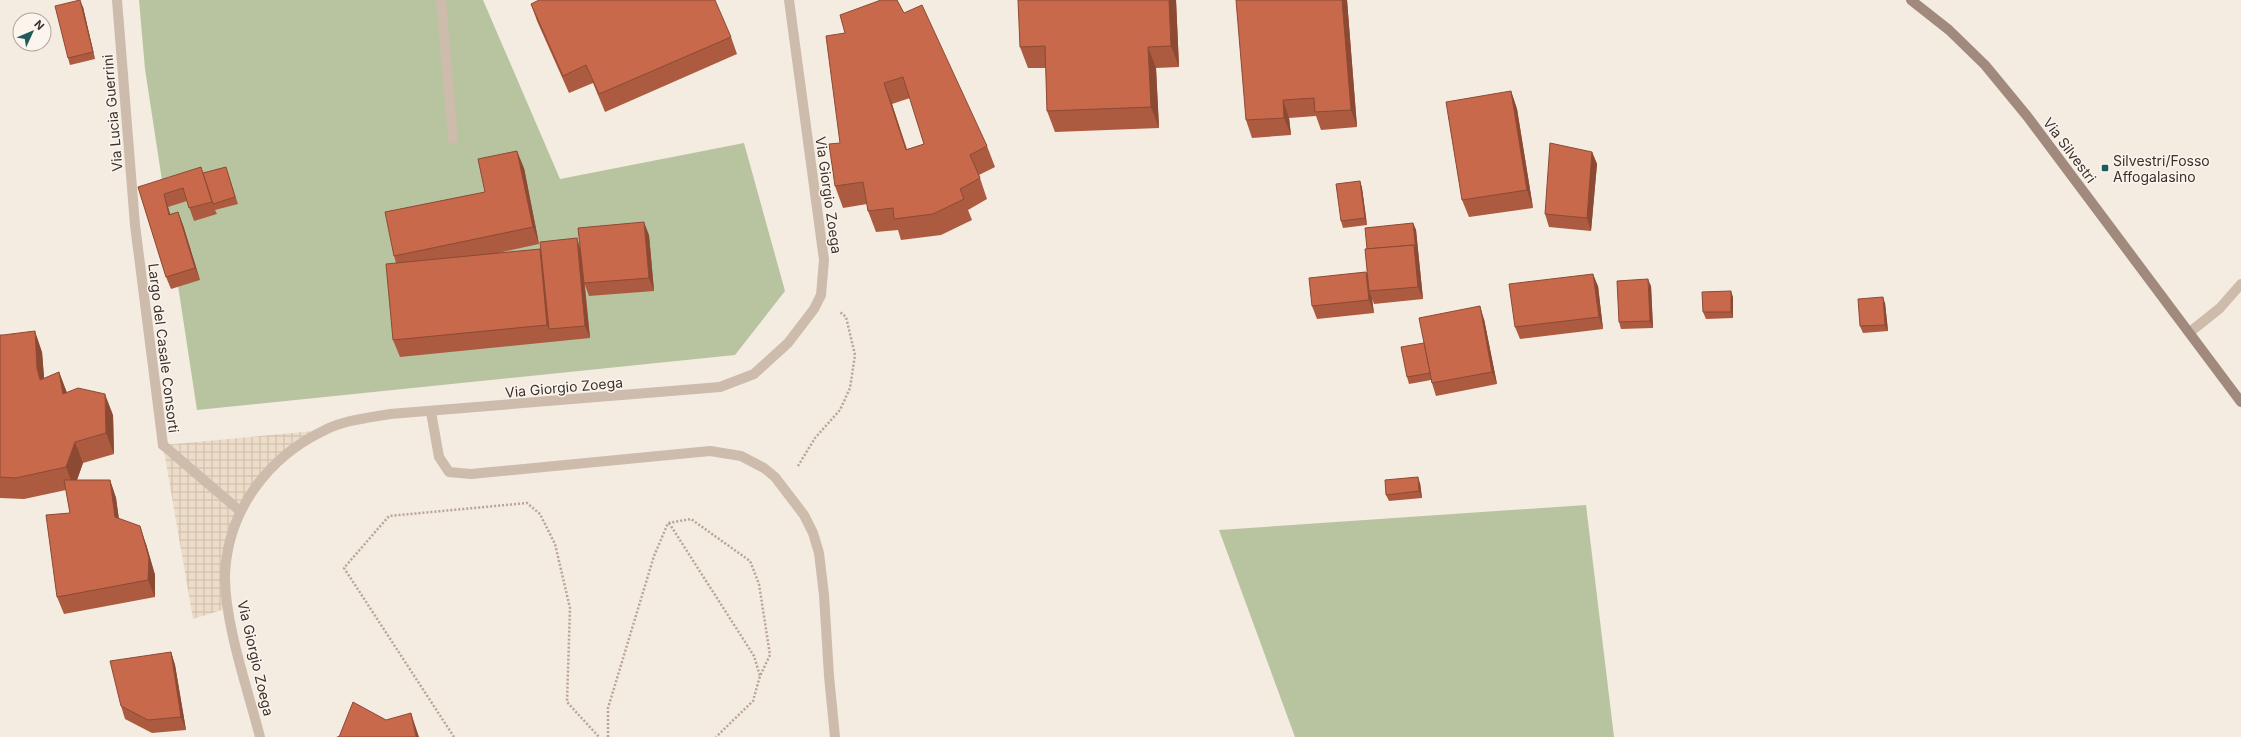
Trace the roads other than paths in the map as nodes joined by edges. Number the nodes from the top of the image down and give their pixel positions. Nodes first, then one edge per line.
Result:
1 (117, 0) edge
2 (441, 0) edge
3 (789, 0) edge
4 (1911, 0) edge
5 (453, 139) dead end
6 (135, 225) joint
7 (2241, 284) edge
8 (2190, 332) junction
9 (2241, 402) edge
10 (431, 412) junction
11 (240, 511) junction
12 (260, 737) edge
13 (836, 737) edge

1 - 6 street, Via Lucia Guerrini
2 - 5 street
3 - 10 street, Via Giorgio Zoega
4 - 8 main road, Via Silvestri
6 - 11 street, Largo del Casale Consorti
7 - 8 street
8 - 9 main road, Via Silvestri
10 - 11 street, Via Giorgio Zoega
10 - 13 street
11 - 12 street, Via Giorgio Zoega

